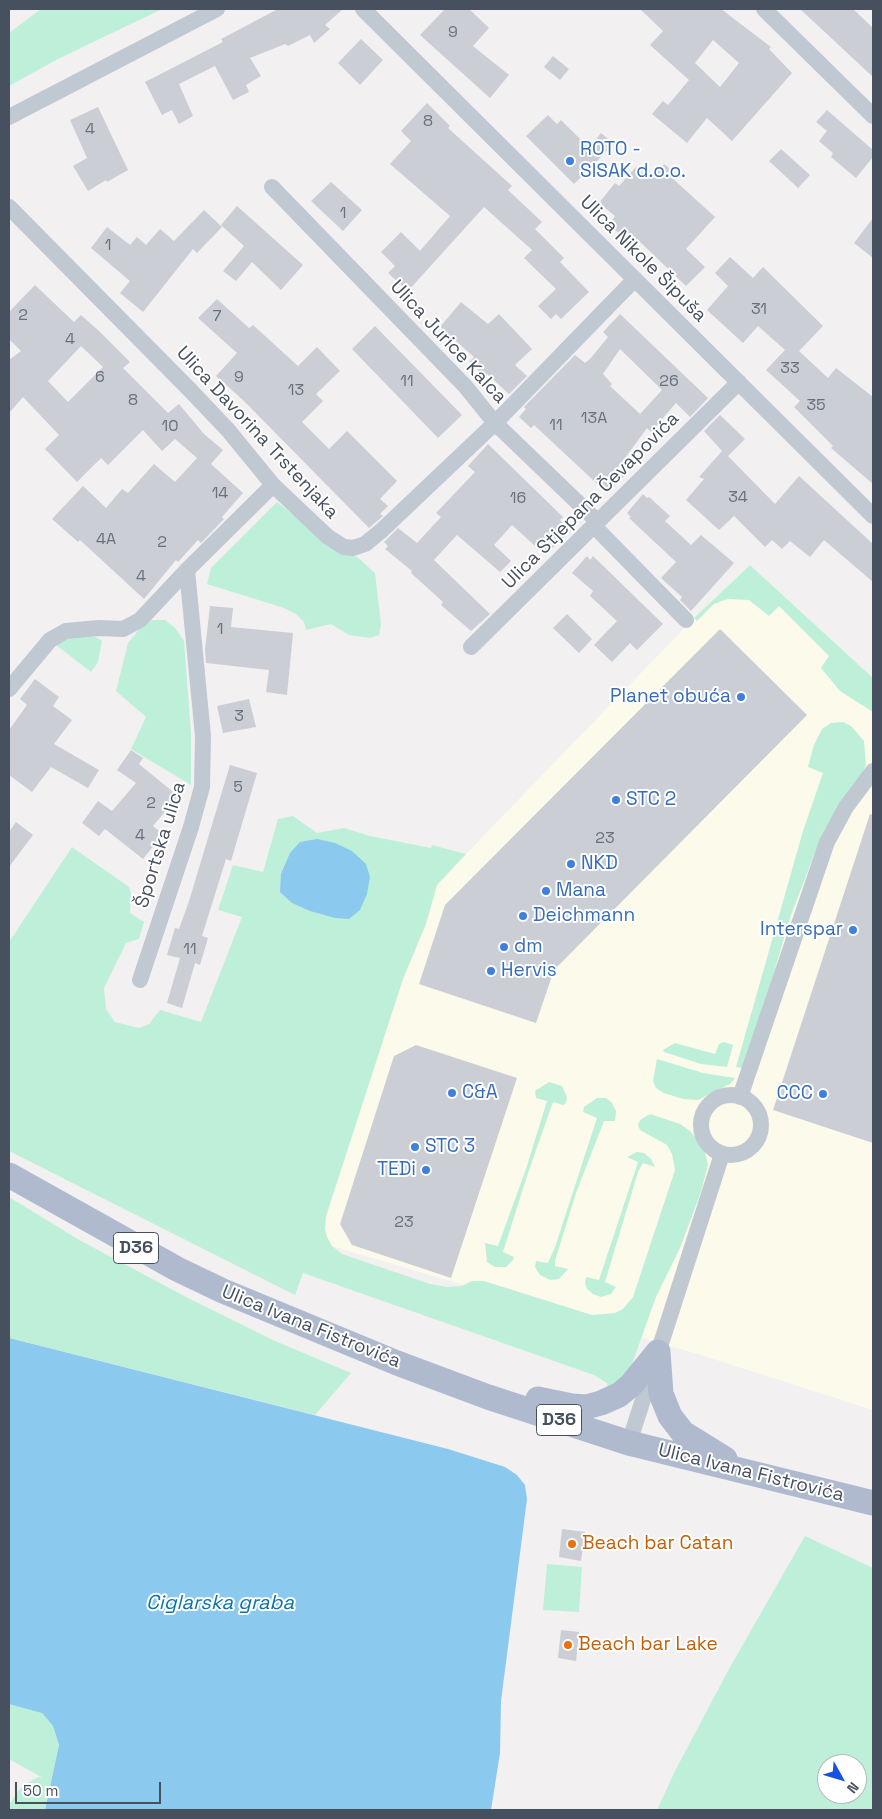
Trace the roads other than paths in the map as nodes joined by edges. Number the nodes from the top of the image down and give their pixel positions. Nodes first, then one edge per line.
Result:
1 (217, 9) edge
2 (363, 9) edge
3 (764, 9) edge
4 (873, 116) edge
5 (9, 117) edge
6 (272, 187) dead end
7 (9, 207) edge
8 (635, 279) junction
9 (738, 382) junction
10 (495, 423) junction
11 (273, 485) junction
12 (873, 516) edge
13 (596, 524) junction
14 (187, 570) junction
15 (686, 620) dead end
16 (471, 647) dead end
17 (9, 689) edge
18 (873, 771) edge
19 (140, 980) dead end
20 (740, 1097) junction
21 (722, 1154) junction
22 (9, 1175) edge
23 (658, 1352) junction
24 (488, 1397) junction
25 (629, 1443) junction
26 (754, 1474) junction
27 (873, 1503) edge

1 - 5 street
2 - 8 street, Ulica Nikole Šipuša
3 - 4 street
6 - 10 street, Ulica Jurice Kalca
7 - 11 street, Ulica Davorina Trstenjaka
8 - 9 street, Ulica Nikole Šipuša
8 - 10 street, Ulica Davorina Trstenjaka
9 - 12 street, Ulica Nikole Šipuša
9 - 13 street, Ulica Stjepana Čevapovića
10 - 11 street, Ulica Davorina Trstenjaka
10 - 13 street, Ulica Jurice Kalca
11 - 14 street
13 - 15 street, Ulica Jurice Kalca
13 - 16 street, Ulica Stjepana Čevapovića
14 - 17 street
14 - 19 street, Športska ulica
18 - 20 street
20 - 21 street
20 - 21 street
21 - 23 street
22 - 24 main road, Ulica Ivana Fistrovića / D36
23 - 24 main road
23 - 25 street
23 - 26 main road
24 - 25 main road, Ulica Ivana Fistrovića / D36
25 - 26 main road, Ulica Ivana Fistrovića / D36
26 - 27 main road, Ulica Ivana Fistrovića / D36

